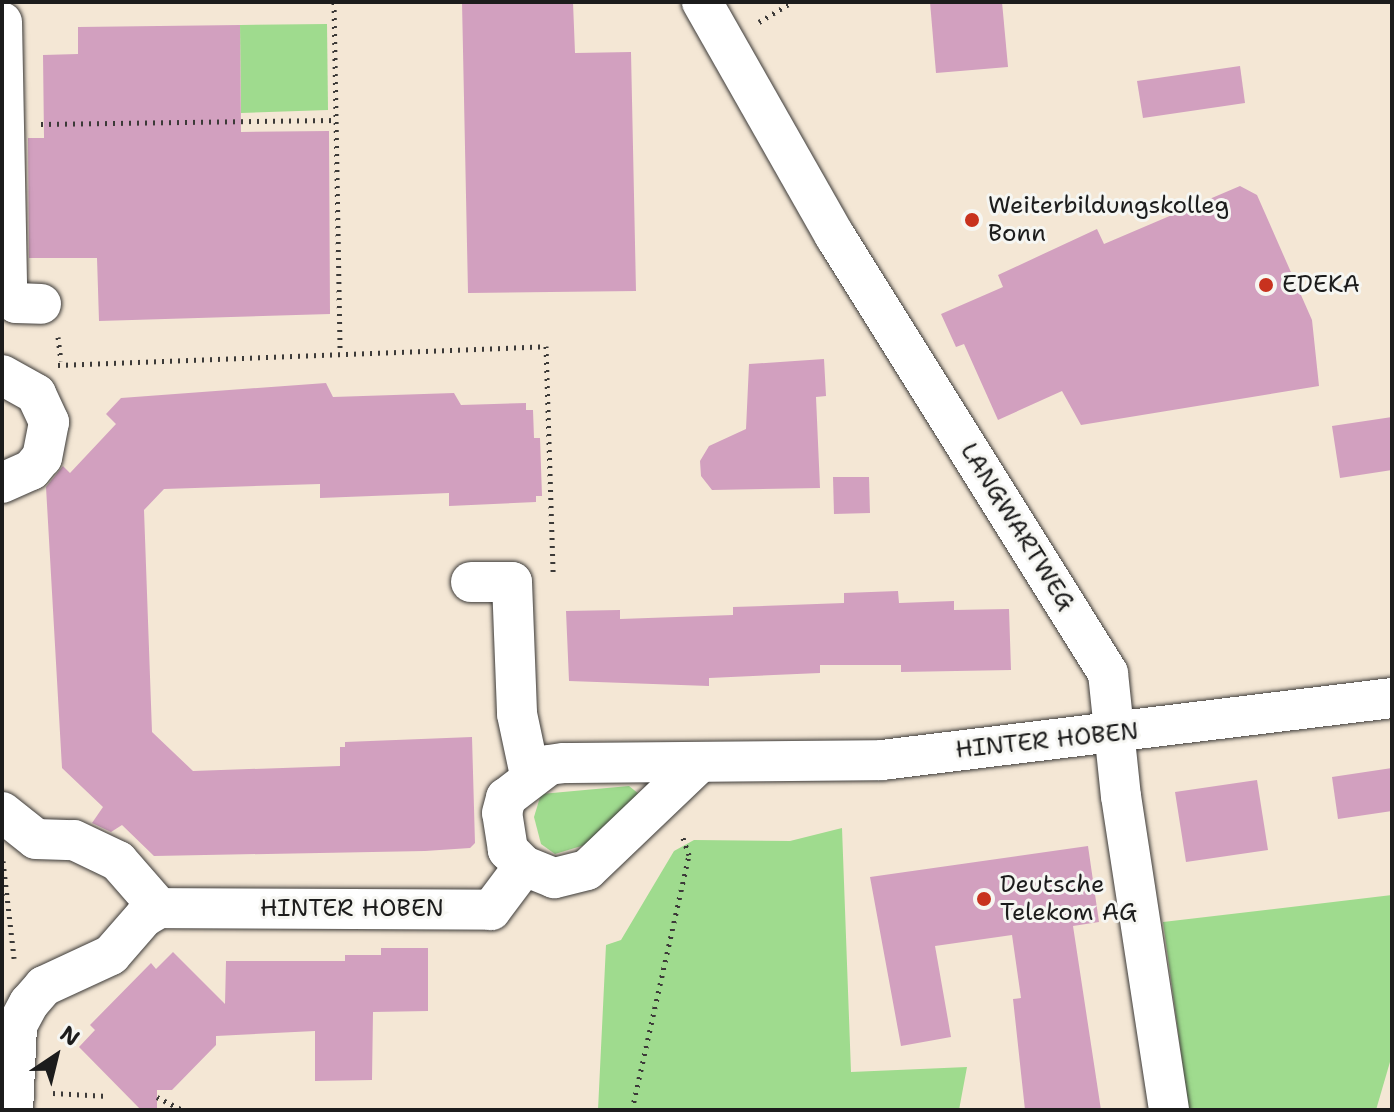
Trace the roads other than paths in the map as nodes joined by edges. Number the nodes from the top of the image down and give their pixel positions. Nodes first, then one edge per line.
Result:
1 (702, 2) edge
2 (2, 22) edge
3 (4, 125) edge
4 (41, 304) dead end
5 (18, 383) edge
6 (2, 483) edge
7 (471, 582) dead end
8 (1392, 698) edge
9 (1118, 734) junction
10 (700, 762) junction
11 (530, 775) junction
12 (2, 812) edge
13 (524, 866) junction
14 (159, 908) junction
15 (13, 1110) edge
16 (1169, 1110) edge

1 - 9 street, LANGWARTWEG
2 - 3 street
3 - 4 street
5 - 6 street
7 - 11 street
8 - 9 street, HINTER HOBEN
9 - 10 street, HINTER HOBEN
9 - 16 street, LANGWARTWEG
10 - 11 street, HINTER HOBEN
10 - 13 street
11 - 13 street
12 - 14 street
13 - 14 street, HINTER HOBEN
14 - 15 street

